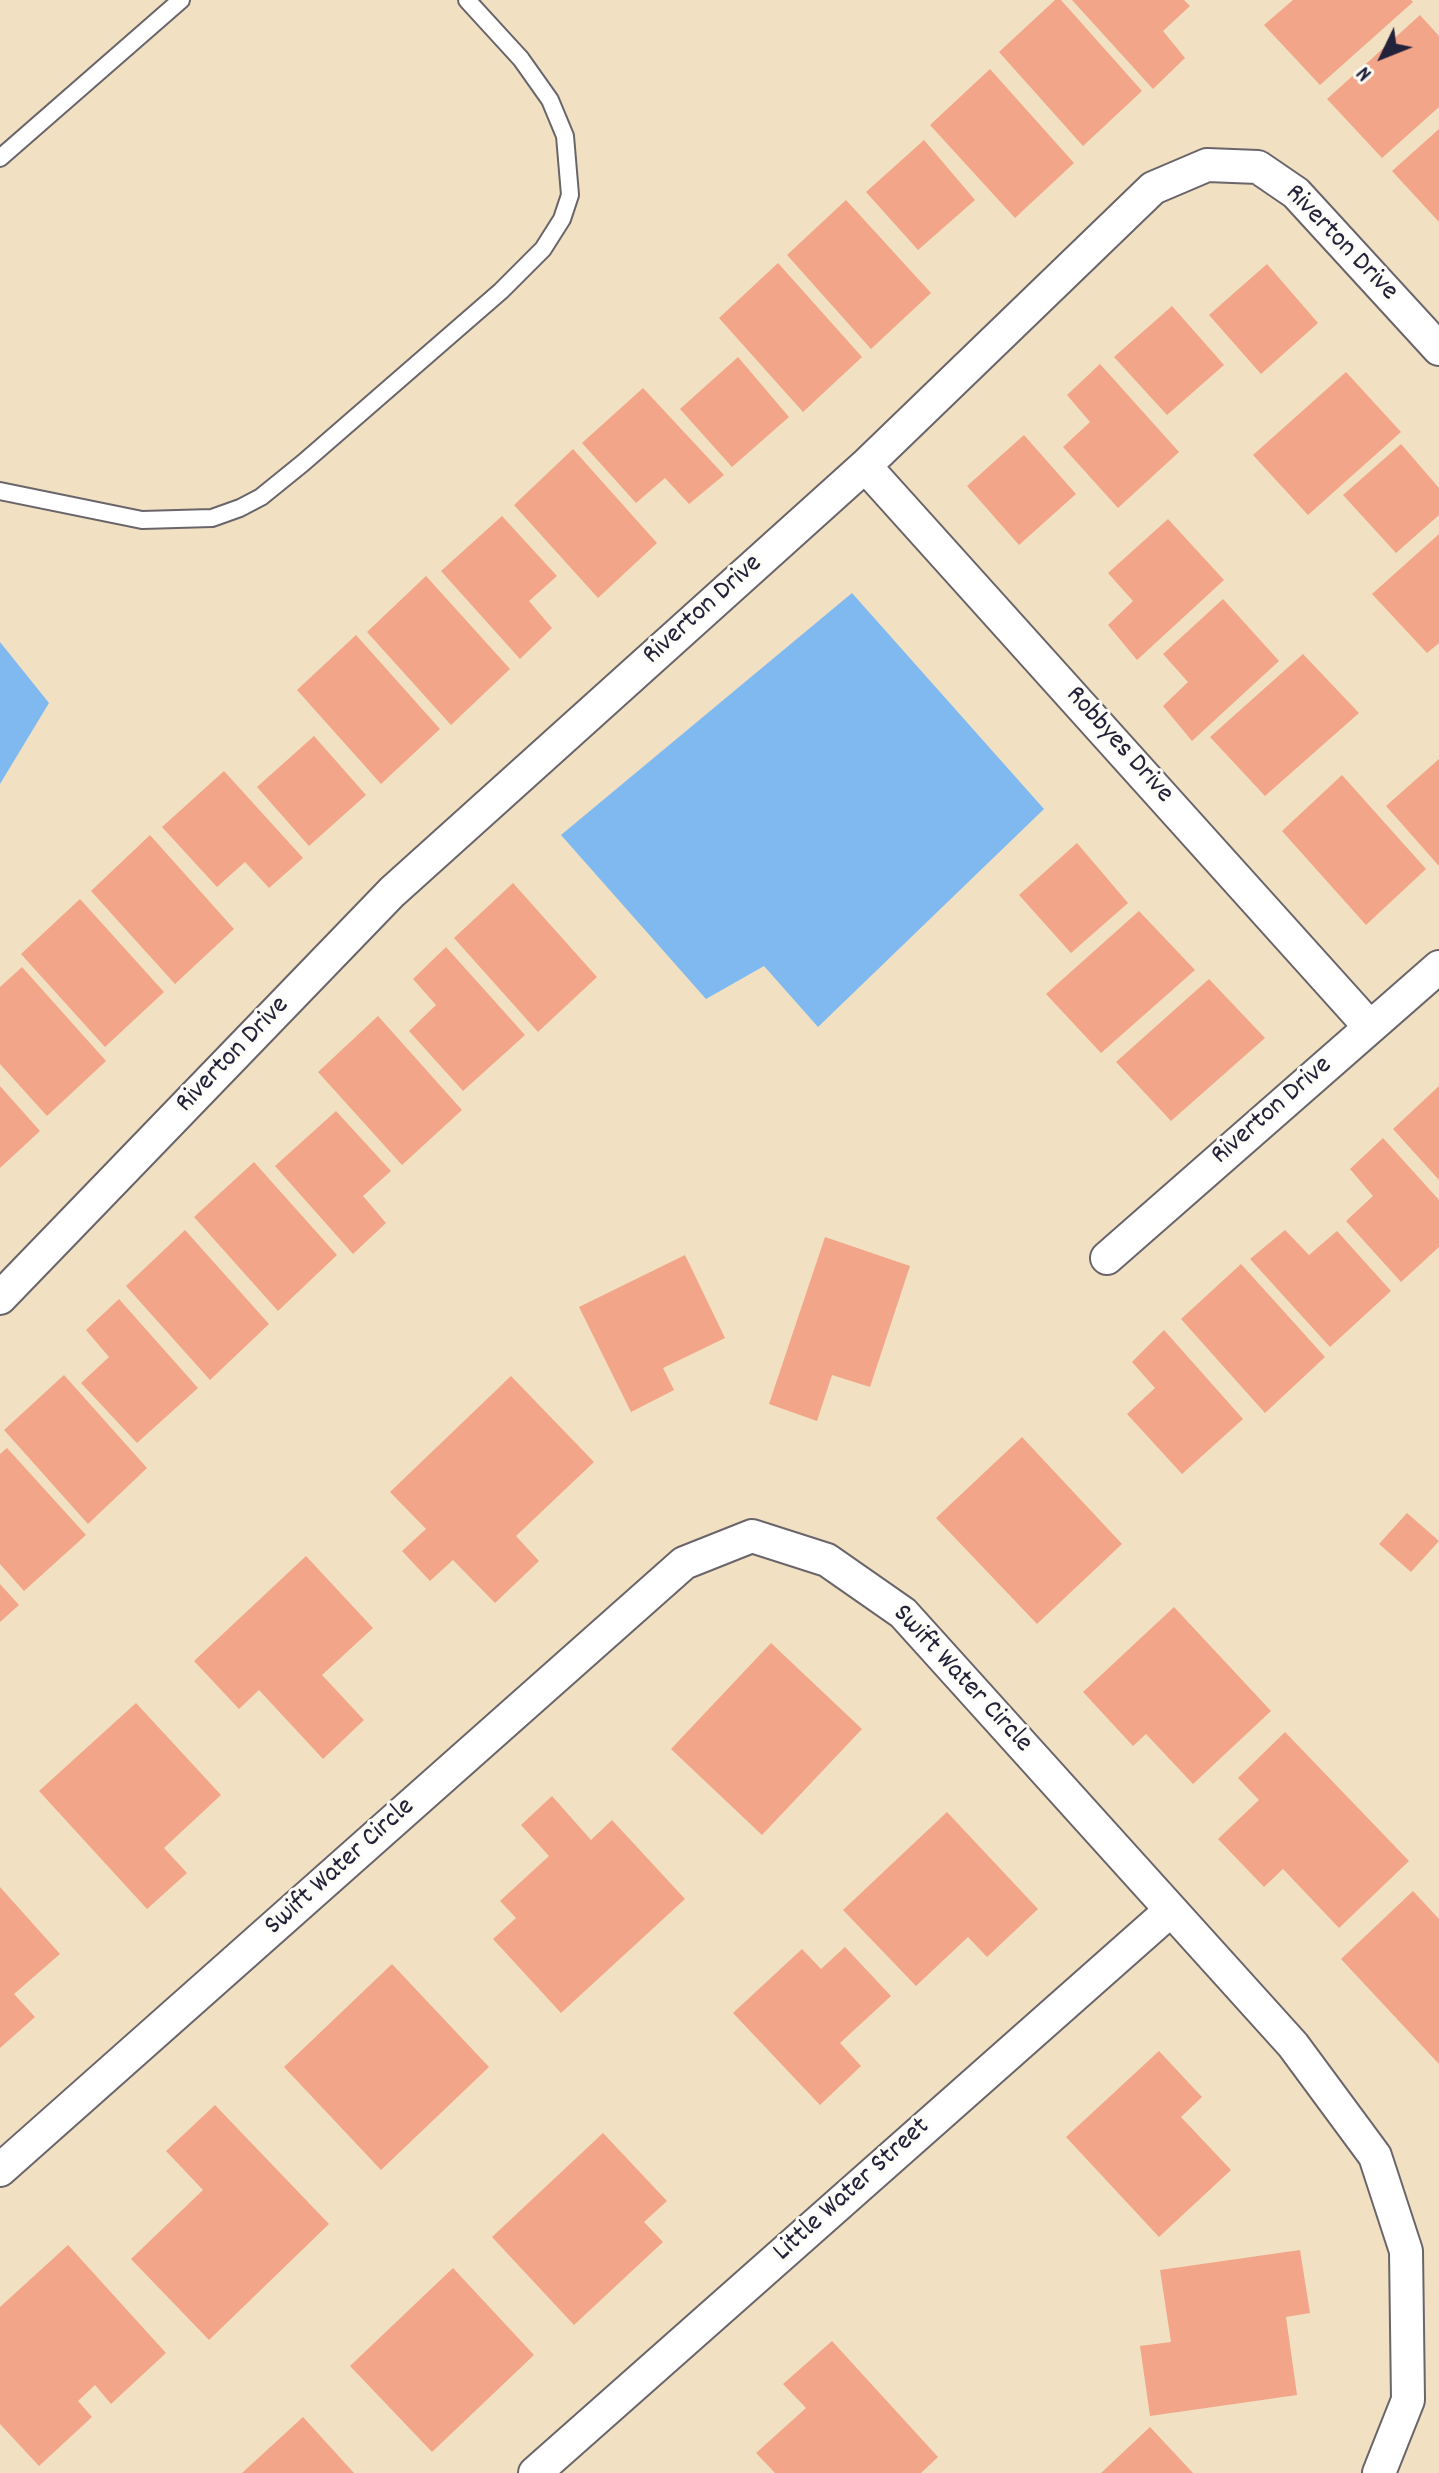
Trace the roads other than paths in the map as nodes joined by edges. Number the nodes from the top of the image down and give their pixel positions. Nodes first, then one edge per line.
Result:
1 (181, 0) edge
2 (467, 0) edge
3 (0, 158) edge
4 (1439, 349) edge
5 (865, 466) junction
6 (0, 491) edge
7 (1439, 967) edge
8 (1370, 1027) junction
9 (1107, 1258) dead end
10 (0, 1298) edge
11 (1171, 1910) junction
12 (0, 2170) edge
13 (535, 2473) edge
14 (1379, 2473) edge

1 - 3 lane
2 - 6 lane
4 - 5 street, Riverton Drive
5 - 8 street, Robbyes Drive
5 - 10 street, Riverton Drive
7 - 8 street, Riverton Drive
8 - 9 street, Riverton Drive
11 - 12 street, Swift Water Circle
11 - 13 street, Little Water Street
11 - 14 street, Swift Water Circle

